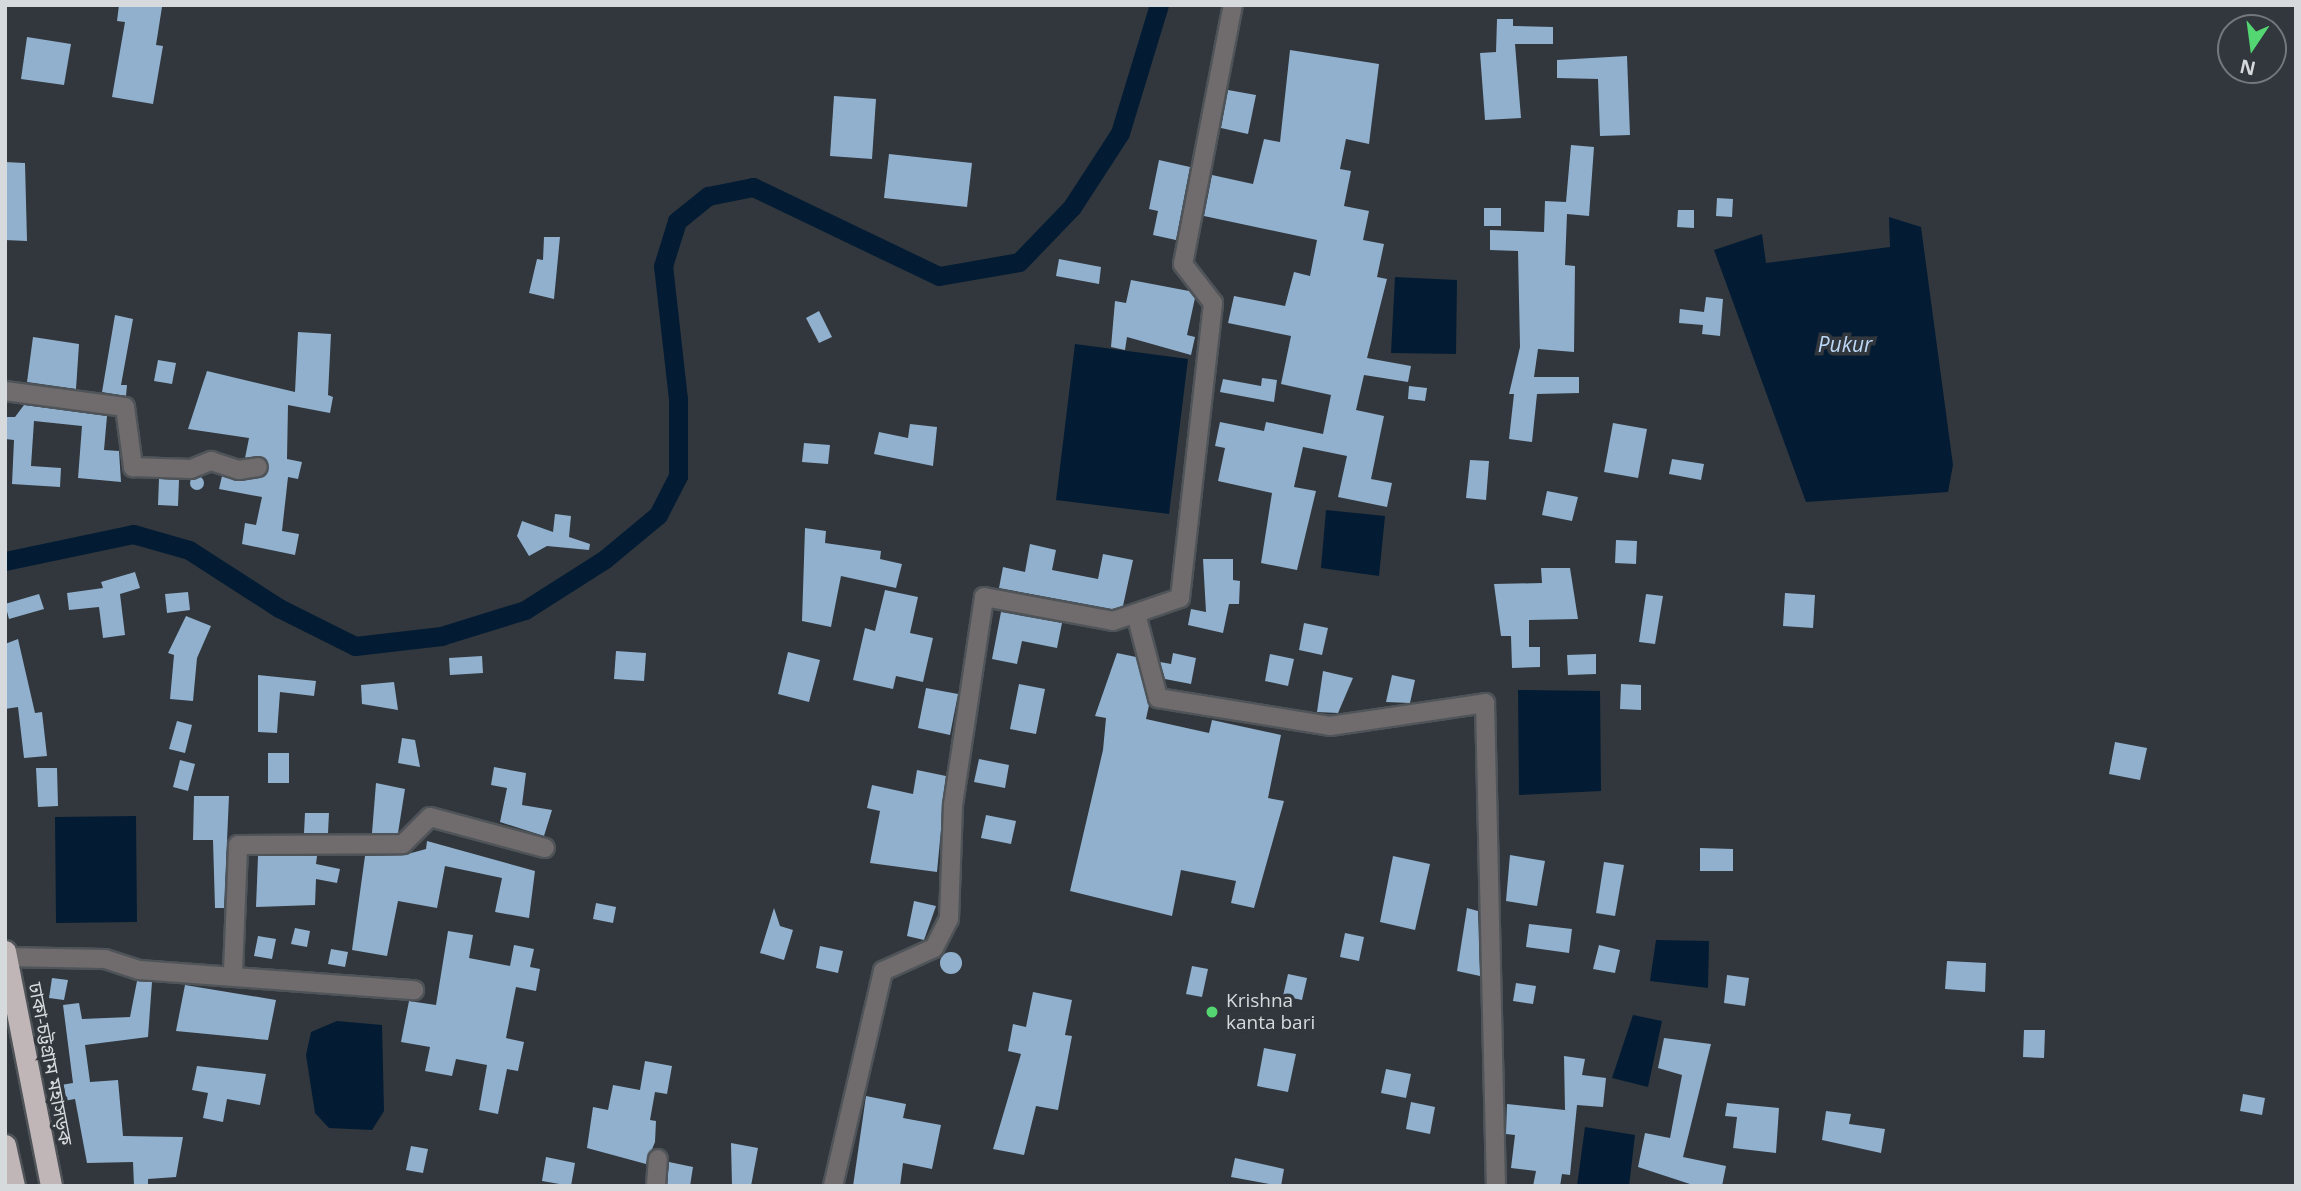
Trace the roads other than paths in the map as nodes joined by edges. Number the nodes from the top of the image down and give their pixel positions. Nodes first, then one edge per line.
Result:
1 (1233, 5) edge
2 (5, 391) edge
3 (258, 467) dead end
4 (1136, 614) junction
5 (545, 848) dead end
6 (6, 954) edge
7 (233, 972) junction
8 (414, 990) dead end
9 (5, 1145) edge
10 (658, 1159) dead end
11 (15, 1186) edge
12 (51, 1186) edge
13 (656, 1186) edge
14 (834, 1186) edge
15 (1496, 1186) edge

1 - 4 street
2 - 3 street
4 - 14 street
4 - 15 street
5 - 7 street
6 - 7 street
6 - 12 highway, ঢাকা-চট্টগ্রাম মহাসড়ক
7 - 8 street
9 - 11 highway
10 - 13 street

